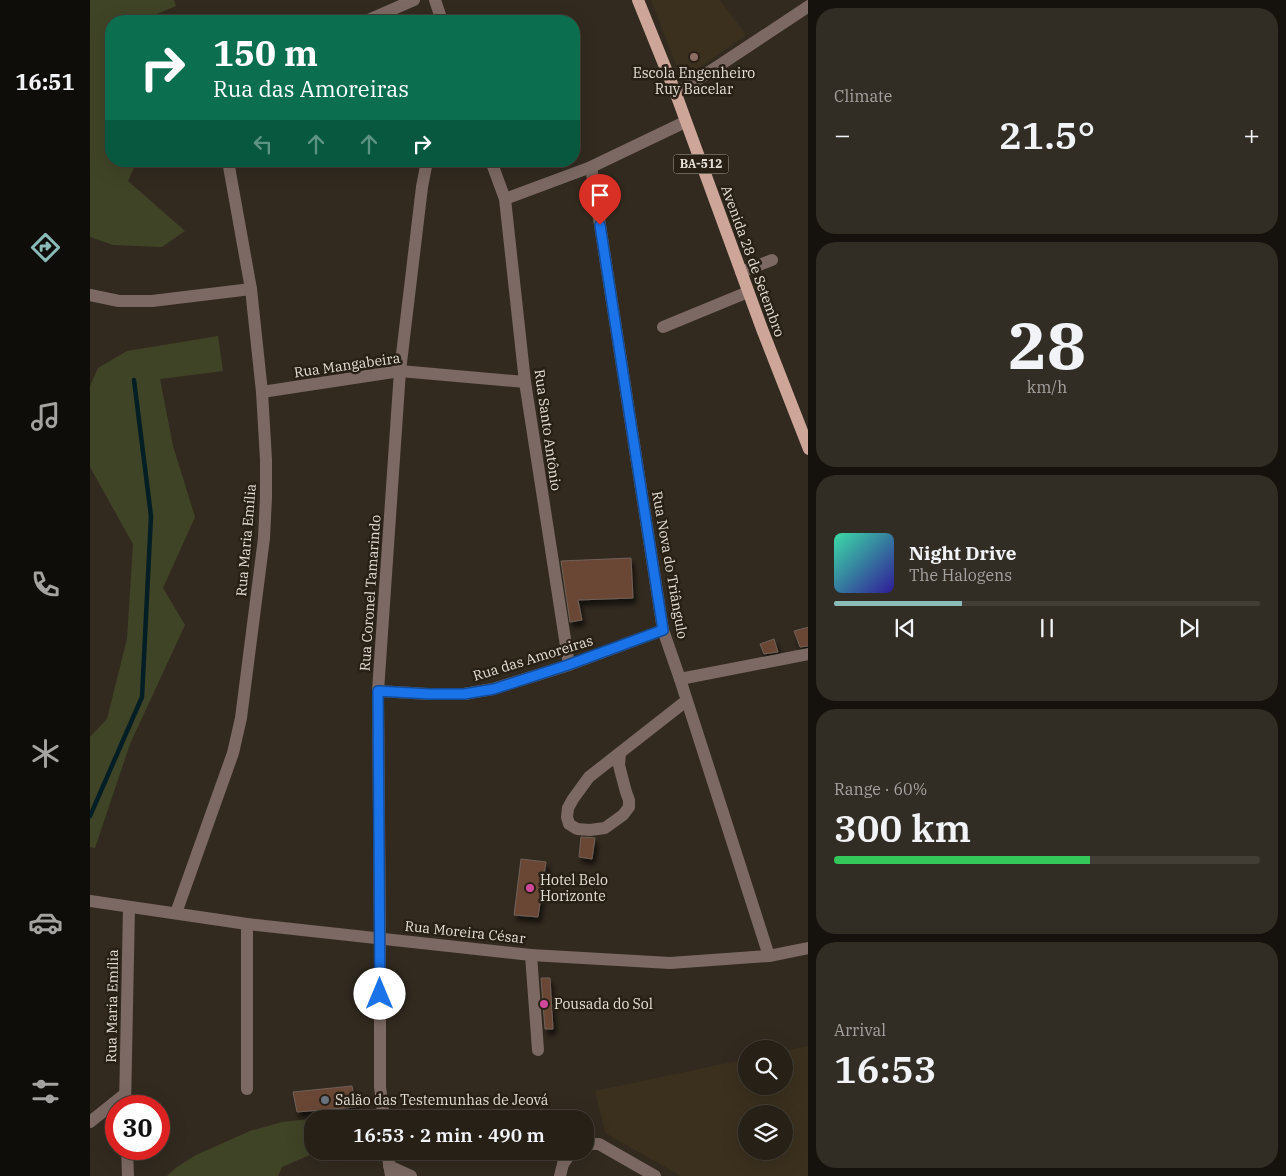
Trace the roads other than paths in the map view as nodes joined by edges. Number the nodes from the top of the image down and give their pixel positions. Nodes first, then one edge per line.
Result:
1 (414, 0) edge
2 (435, 0) edge
3 (638, 0) edge
4 (808, 6) edge
5 (380, 15) edge
6 (440, 15) edge
7 (676, 94) junction
8 (685, 122) junction
9 (229, 167) edge
10 (426, 167) edge
11 (493, 167) edge
12 (591, 167) junction
13 (504, 199) junction
14 (772, 260) dead end
15 (741, 272) junction
16 (251, 289) junction
17 (748, 292) junction
18 (90, 295) edge
19 (663, 327) dead end
20 (400, 372) junction
21 (525, 382) junction
22 (262, 392) junction
23 (804, 420) edge
24 (808, 449) edge
25 (663, 630) junction
26 (808, 654) edge
27 (568, 665) junction
28 (680, 679) junction
29 (378, 691) junction
30 (686, 701) junction
31 (620, 753) junction
32 (90, 901) edge
33 (129, 907) junction
34 (176, 913) junction
35 (247, 924) junction
36 (380, 938) junction
37 (808, 948) edge
38 (531, 954) junction
39 (770, 956) junction
40 (538, 1050) dead end
41 (247, 1089) dead end
42 (125, 1095) edge
43 (383, 1110) edge
44 (105, 1113) edge
45 (90, 1122) edge
46 (594, 1144) edge
47 (127, 1160) edge
48 (565, 1160) edge
49 (390, 1171) edge
50 (128, 1176) edge
51 (411, 1176) edge
52 (560, 1176) edge
53 (655, 1176) edge

1 - 5 street
2 - 6 street
3 - 7 main road, Avenida 28 de Setembro / BA-512
4 - 7 street
7 - 8 main road, Avenida 28 de Setembro / BA-512
8 - 12 street
8 - 15 main road, Avenida 28 de Setembro / BA-512
9 - 16 street, Rua Maria Emília
10 - 20 street, Rua Coronel Tamarindo
11 - 13 street, Rua Santo Antônio
12 - 13 street
12 - 25 street, Rua Nova do Triângulo
13 - 21 street, Rua Santo Antônio
14 - 15 street
15 - 17 main road, Avenida 28 de Setembro / BA-512
16 - 18 street
16 - 22 street, Rua Maria Emília
17 - 19 street
17 - 23 main road, Avenida 28 de Setembro / BA-512
20 - 21 street, Rua Mangabeira
20 - 22 street, Rua Mangabeira
20 - 29 street, Rua Coronel Tamarindo
21 - 27 street, Rua Santo Antônio
22 - 34 street, Rua Maria Emília
23 - 24 main road, Avenida 28 de Setembro / BA-512
25 - 27 street, Rua das Amoreiras
25 - 28 street, Rua Nova do Triângulo
26 - 28 street
27 - 29 street, Rua das Amoreiras
28 - 30 street, Rua Nova do Triângulo
29 - 36 street, Rua Coronel Tamarindo
30 - 31 street
30 - 39 street, Rua Nova do Triângulo
31 - 31 street
32 - 33 street, Rua Moreira César
33 - 34 street, Rua Moreira César
33 - 42 street, Rua Maria Emília
34 - 35 street, Rua Moreira César
35 - 36 street, Rua Moreira César
35 - 41 street
36 - 38 street, Rua Moreira César
36 - 43 street, Rua Coronel Tamarindo
37 - 39 street, Rua Moreira César
38 - 39 street, Rua Moreira César
38 - 40 street
44 - 45 street
46 - 53 street
47 - 50 street
48 - 52 street
49 - 51 street

